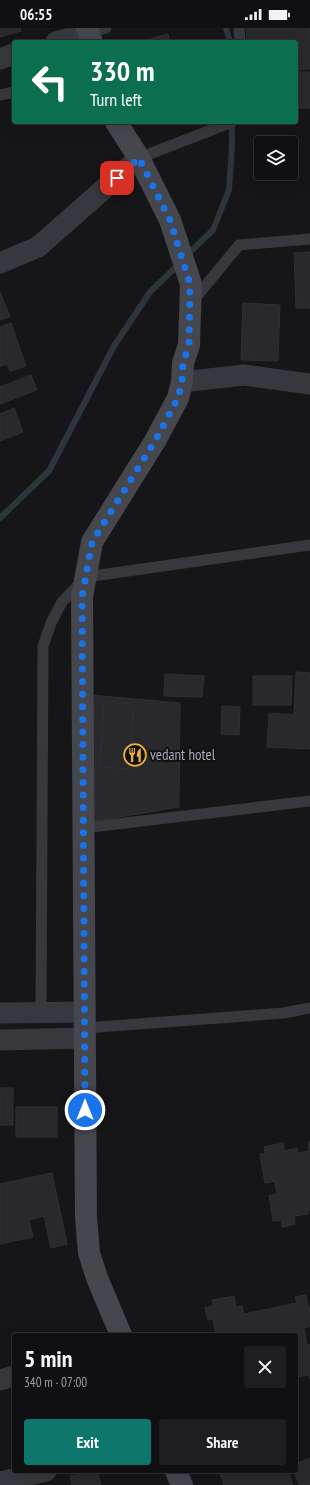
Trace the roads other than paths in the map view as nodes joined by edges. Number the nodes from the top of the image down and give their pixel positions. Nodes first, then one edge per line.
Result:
1 (239, 28) edge
2 (93, 33) edge
3 (64, 40) edge
4 (240, 40) edge
5 (12, 55) edge
6 (0, 59) edge
7 (12, 92) edge
8 (0, 95) edge
9 (117, 124) edge
10 (227, 124) edge
11 (139, 158) junction
12 (310, 239) edge
13 (0, 263) edge
14 (190, 294) junction
15 (182, 382) junction
16 (310, 384) edge
17 (310, 545) edge
18 (86, 577) junction
19 (310, 801) edge
20 (83, 828) junction
21 (310, 1008) edge
22 (42, 1013) junction
23 (0, 1014) edge
24 (85, 1026) junction
25 (0, 1040) edge
26 (119, 1333) edge
27 (12, 1377) edge
28 (0, 1380) edge
29 (38, 1473) edge
30 (177, 1473) edge
31 (0, 1482) edge
32 (182, 1485) edge

1 - 4 lane
2 - 3 street
5 - 6 street
7 - 8 lane
9 - 11 street
10 - 11 lane
11 - 13 street
11 - 14 street
12 - 14 lane
14 - 15 street
15 - 16 street
15 - 18 street
17 - 18 lane
18 - 20 street
18 - 22 lane
19 - 20 lane
20 - 24 street
21 - 24 lane
22 - 23 street
22 - 24 street
24 - 25 street
24 - 26 street
27 - 28 street
29 - 31 street
30 - 32 street

